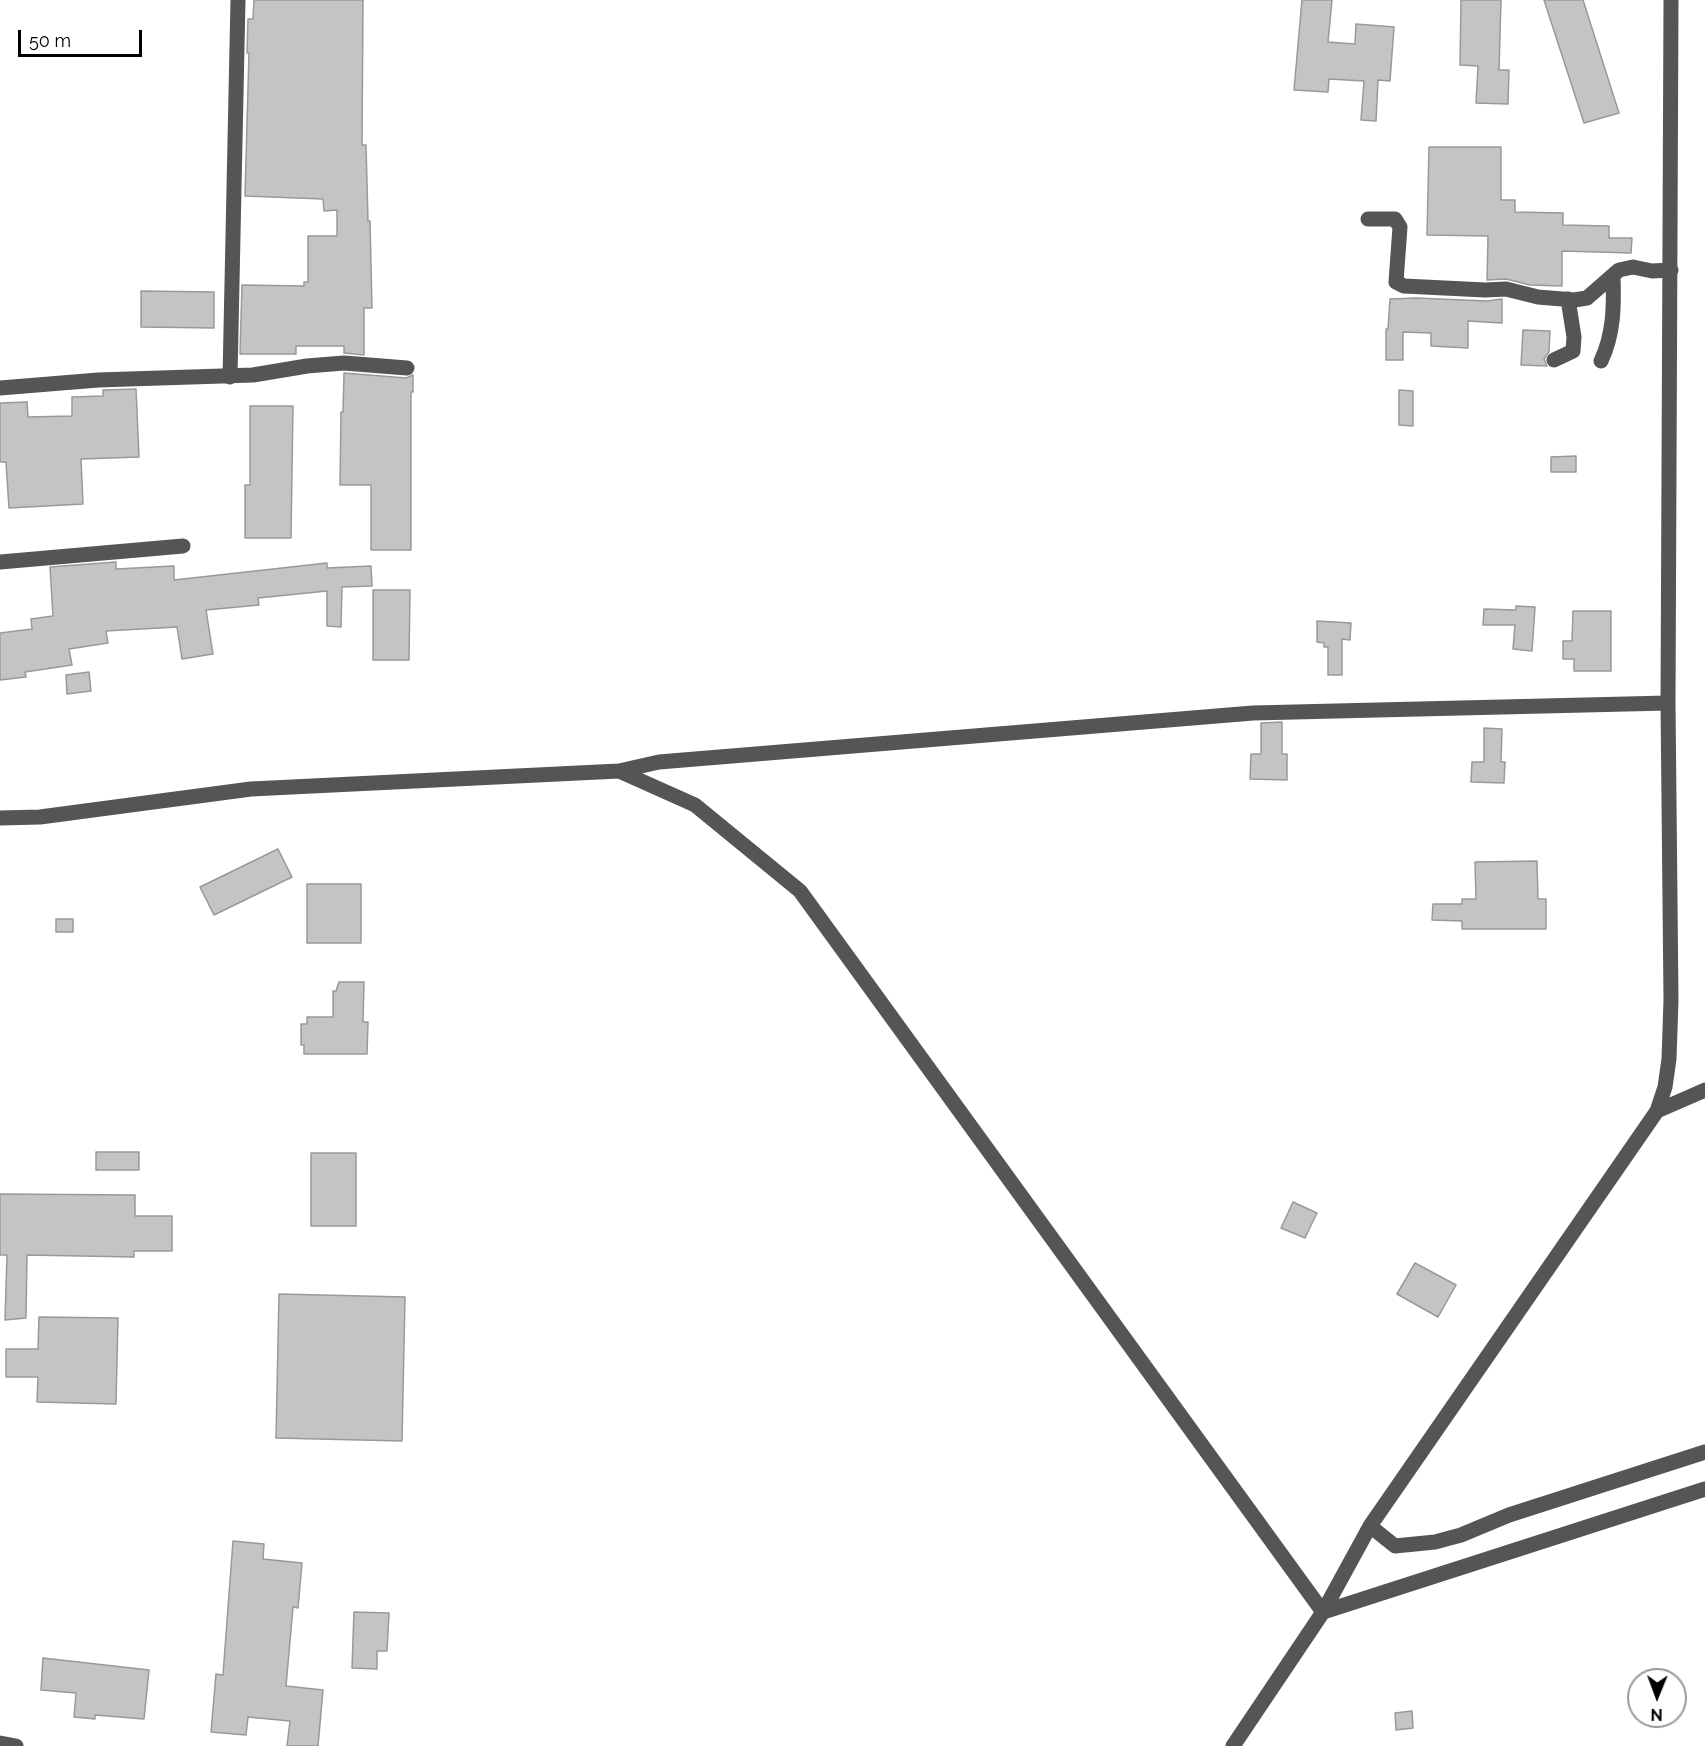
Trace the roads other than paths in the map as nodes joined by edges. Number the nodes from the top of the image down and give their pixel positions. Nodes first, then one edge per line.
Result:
1 (238, 0) edge
2 (1671, 0) edge
3 (1368, 219) dead end
4 (1671, 270) junction
5 (1613, 276) junction
6 (1568, 299) junction
7 (1554, 360) dead end
8 (1602, 362) dead end
9 (406, 368) dead end
10 (230, 377) junction
11 (0, 388) edge
12 (183, 546) dead end
13 (0, 562) edge
14 (1668, 703) junction
15 (619, 771) junction
16 (0, 818) edge
17 (1705, 1090) edge
18 (1657, 1111) junction
19 (1705, 1452) edge
20 (1705, 1490) edge
21 (1370, 1526) junction
22 (1323, 1612) junction
23 (0, 1743) edge
24 (16, 1746) edge
25 (1233, 1746) edge

1 - 10 street
2 - 4 street
3 - 6 street
4 - 5 street
4 - 14 street
5 - 6 street
5 - 8 street
6 - 7 street
9 - 10 street
10 - 11 street
12 - 13 street
14 - 15 street
14 - 18 street
15 - 16 street
15 - 22 street
17 - 18 street
18 - 21 street
19 - 21 street
20 - 22 street
21 - 22 street
22 - 25 street
23 - 24 street

